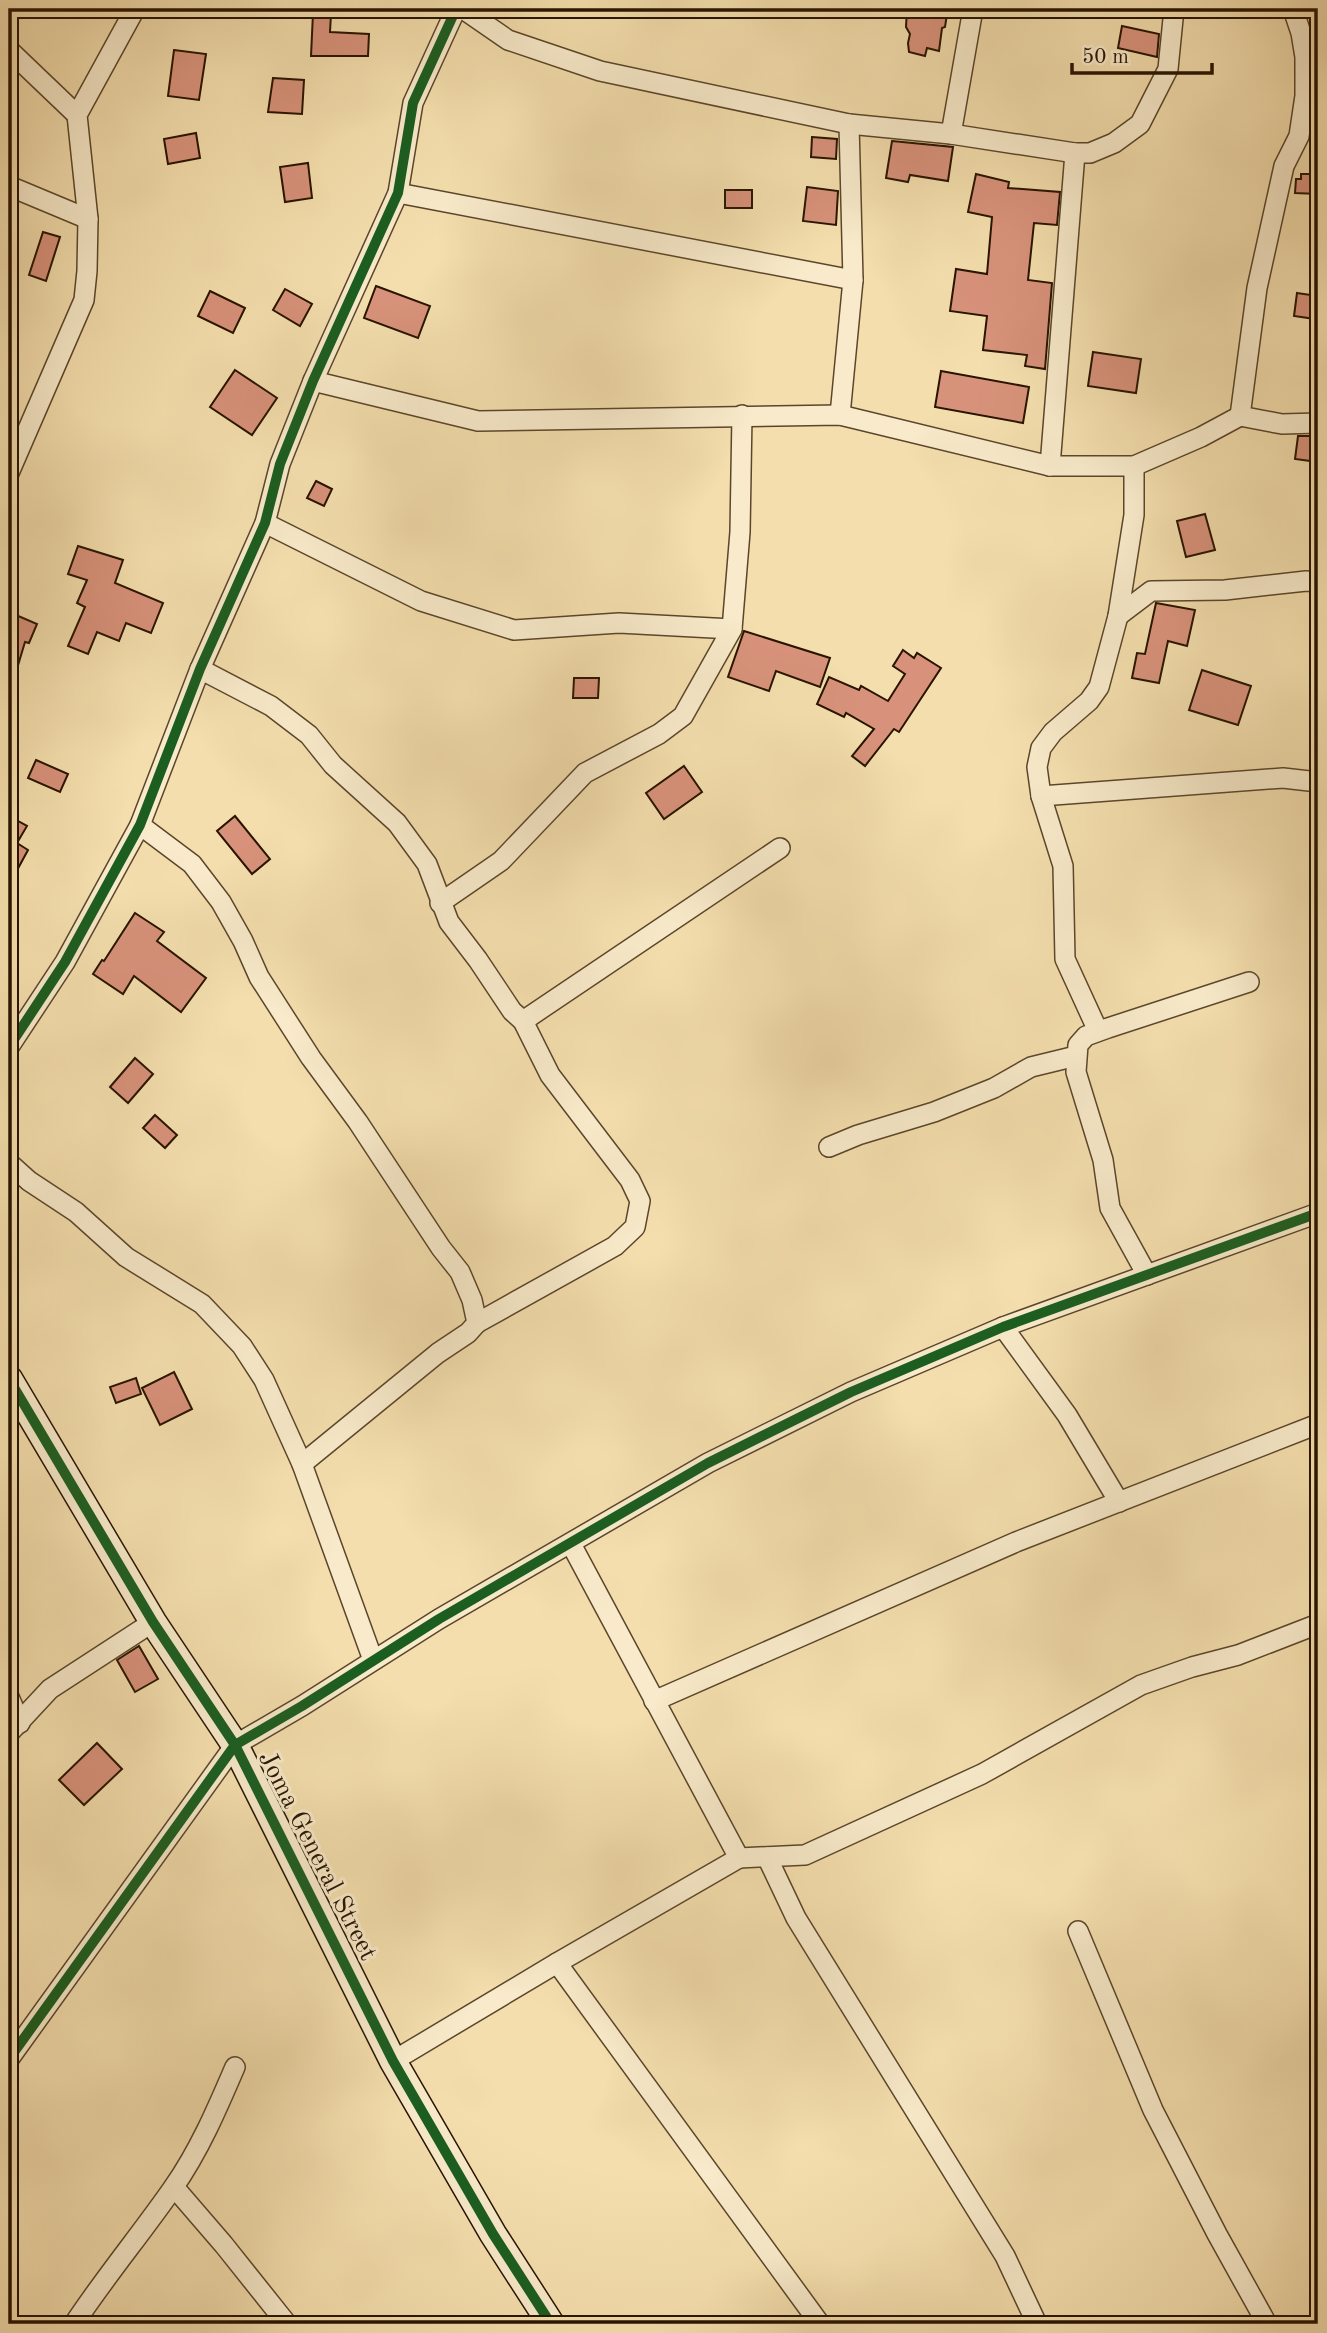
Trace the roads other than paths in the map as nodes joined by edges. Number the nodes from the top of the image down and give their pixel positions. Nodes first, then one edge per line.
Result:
1 (135, 9) edge
2 (456, 9) edge
3 (463, 9) edge
4 (972, 9) edge
5 (1174, 9) edge
6 (1293, 9) edge
7 (9, 50) edge
8 (77, 114) junction
9 (849, 124) junction
10 (951, 134) junction
11 (1075, 153) junction
12 (9, 186) edge
13 (398, 193) junction
14 (88, 219) junction
15 (853, 280) junction
16 (313, 381) junction
17 (741, 415) junction
18 (840, 415) junction
19 (1240, 416) junction
20 (1318, 423) edge
21 (1050, 466) junction
22 (1133, 466) junction
23 (9, 473) edge
24 (265, 523) junction
25 (1318, 582) edge
26 (1118, 616) junction
27 (732, 629) junction
28 (200, 669) junction
29 (1318, 782) edge
30 (1041, 796) junction
31 (140, 825) junction
32 (780, 848) dead end
33 (440, 903) junction
34 (1249, 982) dead end
35 (523, 1021) junction
36 (1098, 1031) junction
37 (9, 1047) edge
38 (1076, 1056) junction
39 (829, 1147) dead end
40 (9, 1163) edge
41 (1318, 1213) edge
42 (1147, 1275) junction
43 (478, 1323) junction
44 (1003, 1327) junction
45 (9, 1379) edge
46 (1318, 1424) edge
47 (302, 1464) junction
48 (1119, 1502) junction
49 (571, 1544) junction
50 (153, 1622) junction
51 (1318, 1623) edge
52 (373, 1660) junction
53 (9, 1697) edge
54 (654, 1701) junction
55 (14, 1728) edge
56 (235, 1745) junction
57 (767, 1857) junction
58 (739, 1858) junction
59 (1078, 1931) dead end
60 (557, 1963) junction
61 (9, 2059) edge
62 (393, 2061) junction
63 (235, 2067) dead end
64 (174, 2187) junction
65 (74, 2324) edge
66 (287, 2324) edge
67 (551, 2324) edge
68 (820, 2324) edge
69 (1037, 2324) edge
70 (1267, 2324) edge

1 - 8 street
2 - 13 street
3 - 9 street
4 - 10 street
5 - 11 street
6 - 19 street
7 - 8 street
8 - 14 street
9 - 10 street
9 - 15 street
10 - 11 street
11 - 21 street
12 - 14 street
13 - 15 street
13 - 16 street
14 - 23 street
15 - 18 street
16 - 17 street
16 - 24 street
17 - 18 street
17 - 27 street
18 - 21 street
19 - 20 street
19 - 22 street
21 - 22 street
22 - 26 street
24 - 27 street
24 - 28 street
25 - 26 street
26 - 30 street
27 - 33 street
28 - 31 street
28 - 33 street
29 - 30 street
30 - 36 street
31 - 37 street
31 - 43 street
32 - 35 street
33 - 35 street
34 - 36 street
35 - 43 street
36 - 38 street
38 - 39 street
38 - 42 street
40 - 47 street
41 - 42 street
42 - 44 street
43 - 47 street
44 - 48 street
44 - 49 street
45 - 50 street, Joma General Street
46 - 48 street
47 - 52 street
48 - 54 street
49 - 52 street
49 - 54 street
50 - 55 street
50 - 56 street, Joma General Street
51 - 57 street
52 - 56 street
53 - 55 street
54 - 58 street
56 - 61 street
56 - 62 street, Joma General Street
57 - 58 street
57 - 69 street
58 - 60 street
59 - 70 street
60 - 62 street
60 - 68 street
62 - 67 street, Joma General Street
63 - 64 street
64 - 65 street
64 - 66 street

